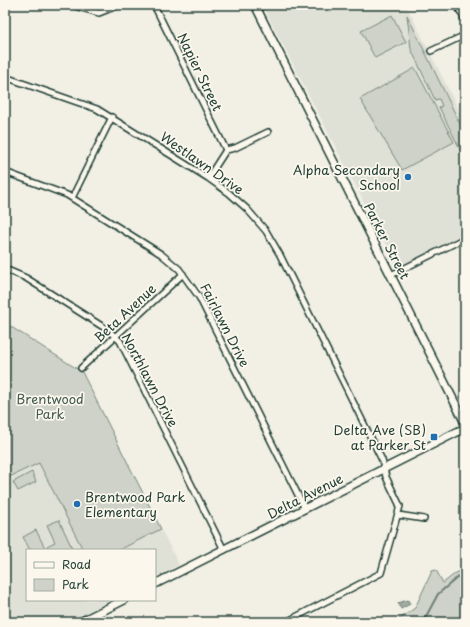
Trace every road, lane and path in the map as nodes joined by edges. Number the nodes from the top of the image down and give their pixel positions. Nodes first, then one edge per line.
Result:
1 (71, 5) edge
2 (119, 5) edge
3 (154, 5) edge
4 (255, 5) edge
5 (457, 5) edge
6 (465, 20) edge
7 (465, 35) edge
8 (431, 52) dead end
9 (5, 76) edge
10 (112, 117) junction
11 (268, 132) dead end
12 (226, 150) junction
13 (5, 172) edge
14 (208, 178) junction
15 (72, 198) junction
16 (465, 238) edge
17 (5, 269) edge
18 (183, 274) junction
19 (390, 274) junction
20 (116, 336) junction
21 (81, 368) dead end
22 (465, 423) edge
23 (465, 428) edge
24 (385, 470) junction
25 (305, 509) junction
26 (398, 515) junction
27 (424, 519) dead end
28 (224, 550) junction
29 (156, 584) edge
30 (122, 601) edge
31 (80, 622) edge
32 (286, 622) edge

1 - 2 street
3 - 12 street, Napier Street
4 - 19 street, Parker Street
5 - 6 street
7 - 8 street
9 - 10 street, Westlawn Drive
10 - 14 street, Westlawn Drive
10 - 15 street
11 - 12 street
12 - 14 street
13 - 15 street, Fairlawn Drive
14 - 24 street, Westlawn Drive
15 - 18 street, Fairlawn Drive
16 - 19 street
17 - 20 street, Northlawn Drive
18 - 20 street, Beta Avenue
18 - 25 street, Fairlawn Drive
19 - 22 street, Parker Street
20 - 21 street, Beta Avenue
20 - 28 street, Northlawn Drive
23 - 24 street, Delta Avenue
24 - 25 street, Delta Avenue
24 - 26 street, Westlawn Drive
25 - 28 street, Delta Avenue
26 - 27 street
26 - 32 street, Westlawn Drive
28 - 29 street, Delta Avenue
30 - 31 street

